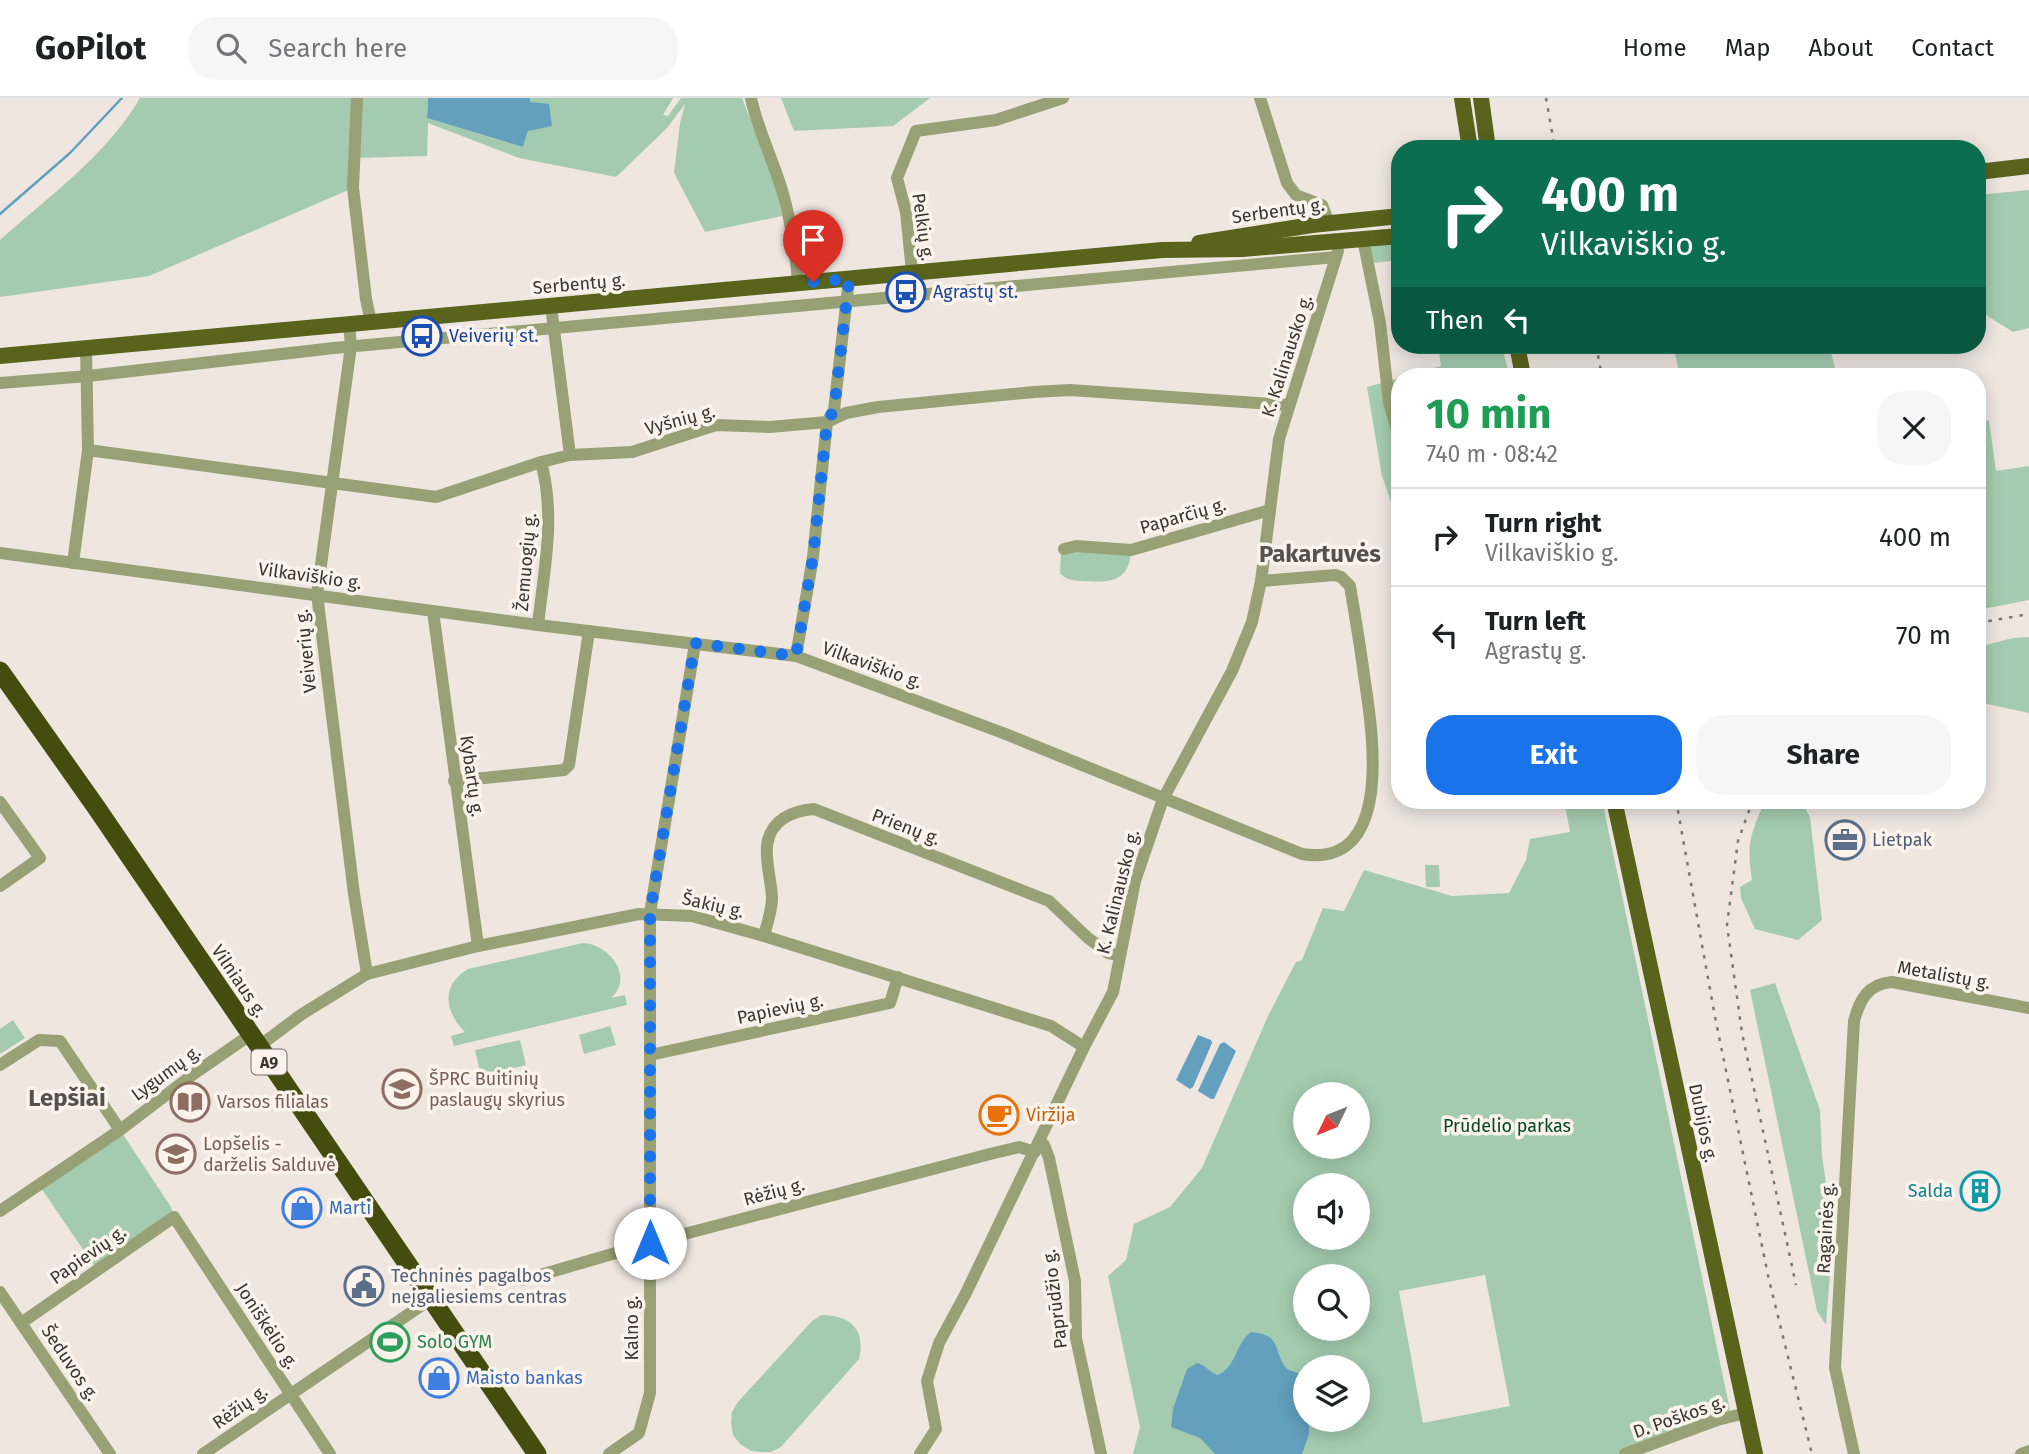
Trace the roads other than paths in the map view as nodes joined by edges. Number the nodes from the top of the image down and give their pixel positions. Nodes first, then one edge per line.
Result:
1 (357, 98) edge
2 (751, 98) edge
3 (1063, 98) edge
4 (1260, 98) edge
5 (1462, 98) edge
6 (1481, 98) edge
7 (1468, 140) edge
8 (1487, 140) edge
9 (2029, 166) edge
10 (1986, 171) edge
11 (1391, 217) edge
12 (1329, 223) junction
13 (1391, 237) edge
14 (1363, 239) junction
15 (1338, 249) junction
16 (1162, 250) junction
17 (912, 272) junction
18 (849, 279) junction
19 (798, 283) junction
20 (847, 301) junction
21 (551, 306) junction
22 (371, 322) junction
23 (349, 324) junction
24 (553, 328) junction
25 (351, 346) junction
26 (86, 348) junction
27 (0, 356) edge
28 (88, 376) junction
29 (0, 383) edge
30 (1288, 405) junction
31 (1391, 409) edge
32 (827, 422) junction
33 (88, 450) junction
34 (570, 454) junction
35 (541, 462) junction
36 (333, 484) junction
37 (1270, 510) junction
38 (1064, 549) dead end
39 (0, 553) edge
40 (73, 563) junction
41 (1261, 581) junction
42 (317, 594) junction
43 (433, 611) junction
44 (538, 625) junction
45 (589, 631) junction
46 (695, 643) junction
47 (796, 656) junction
48 (0, 671) edge
49 (454, 781) junction
50 (1163, 799) junction
51 (0, 802) edge
52 (1616, 809) edge
53 (0, 886) edge
54 (650, 913) junction
55 (764, 936) junction
56 (478, 946) junction
57 (1119, 955) junction
58 (368, 974) junction
59 (898, 977) junction
60 (1859, 1002) joint
61 (2029, 1008) edge
62 (254, 1041) junction
63 (1084, 1047) junction
64 (650, 1055) junction
65 (0, 1065) edge
66 (120, 1130) junction
67 (1037, 1147) junction
68 (0, 1211) edge
69 (174, 1217) joint
70 (650, 1243) junction
71 (523, 1280) dead end
72 (0, 1292) edge
73 (431, 1299) junction
74 (21, 1322) junction
75 (290, 1393) junction
76 (1746, 1413) junction
77 (1100, 1450) edge
78 (2029, 1451) edge
79 (110, 1454) edge
80 (203, 1454) edge
81 (330, 1454) edge
82 (537, 1454) edge
83 (609, 1454) edge
84 (920, 1454) edge
85 (1625, 1454) edge
86 (1755, 1454) edge
87 (1854, 1454) edge
88 (2021, 1454) edge

1 - 22 street
2 - 19 street
3 - 17 street, Pelkių g.
4 - 12 street
5 - 7 main road
6 - 8 main road
9 - 10 main road
11 - 12 main road, Serbentų g.
12 - 16 main road, Serbentų g.
13 - 14 main road, Serbentų g.
14 - 15 main road, Serbentų g.
14 - 31 street
15 - 16 main road, Serbentų g.
15 - 20 street
15 - 30 street, K. Kalinausko g.
16 - 17 main road, Serbentų g.
17 - 18 main road, Serbentų g.
18 - 19 main road, Serbentų g.
18 - 20 street
19 - 21 main road, Serbentų g.
20 - 24 street
20 - 32 street
21 - 22 main road, Serbentų g.
21 - 24 street
22 - 23 main road, Serbentų g.
23 - 25 street, Veiverių g.
23 - 26 main road, Serbentų g.
24 - 25 street
24 - 34 street
25 - 28 street
25 - 36 street, Veiverių g.
26 - 27 main road, Serbentų g.
26 - 28 street
28 - 29 street
28 - 33 street
30 - 32 street, Vyšnių g.
30 - 37 street, K. Kalinausko g.
32 - 34 street, Vyšnių g.
32 - 47 street
33 - 36 street, Vyšnių g.
33 - 40 street
34 - 35 street, Vyšnių g.
35 - 36 street, Vyšnių g.
35 - 44 street, Žemuogių g.
36 - 42 street, Veiverių g.
37 - 38 street, Paparčių g.
37 - 41 street, K. Kalinausko g.
39 - 40 street, Vilkaviškio g.
40 - 42 street, Vilkaviškio g.
41 - 50 street, K. Kalinausko g.
41 - 50 street, Vilkaviškio g.
42 - 43 street, Vilkaviškio g.
42 - 58 street, Veiverių g.
43 - 44 street, Vilkaviškio g.
43 - 49 street, Kybartų g.
44 - 45 street, Vilkaviškio g.
45 - 46 street, Vilkaviškio g.
45 - 49 street
46 - 47 street, Vilkaviškio g.
46 - 54 street, Kalno g.
47 - 50 street, Vilkaviškio g.
48 - 62 highway, Vilniaus g. / A9
49 - 56 street, Kybartų g.
50 - 57 street, K. Kalinausko g.
51 - 53 street
52 - 76 main road, Dubijos g.
54 - 55 street, Šakių g.
54 - 56 street, Šakių g.
54 - 64 street, Kalno g.
55 - 57 street, Prienų g.
55 - 59 street, Šakių g.
56 - 58 street, Šakių g.
57 - 63 street, K. Kalinausko g.
58 - 62 street, Šakių g.
59 - 63 street, Šakių g.
59 - 64 street, Papievių g.
60 - 61 street, Metalistų g.
60 - 87 street, Ragainės g.
62 - 66 street, Lygumų g.
62 - 73 highway, Vilniaus g. / A9
63 - 67 street, K. Kalinausko g.
64 - 70 street, Kalno g.
65 - 66 street
66 - 68 street, Lygumų g.
67 - 70 street, Rėžių g.
67 - 77 street, Paprūdžio g.
67 - 84 street, K. Kalinausko g.
69 - 74 street, Papievių g.
69 - 75 street, Joniškėlio g.
70 - 71 street, Rėžių g.
70 - 83 street, Kalno g.
72 - 74 street, Šeduvos g.
73 - 75 street, Rėžių g.
73 - 82 highway, Vilniaus g. / A9
74 - 79 street, Šeduvos g.
75 - 80 street, Rėžių g.
75 - 81 street, Joniškėlio g.
76 - 85 street, D. Poškos g.
76 - 86 main road, Dubijos g.
78 - 88 street

